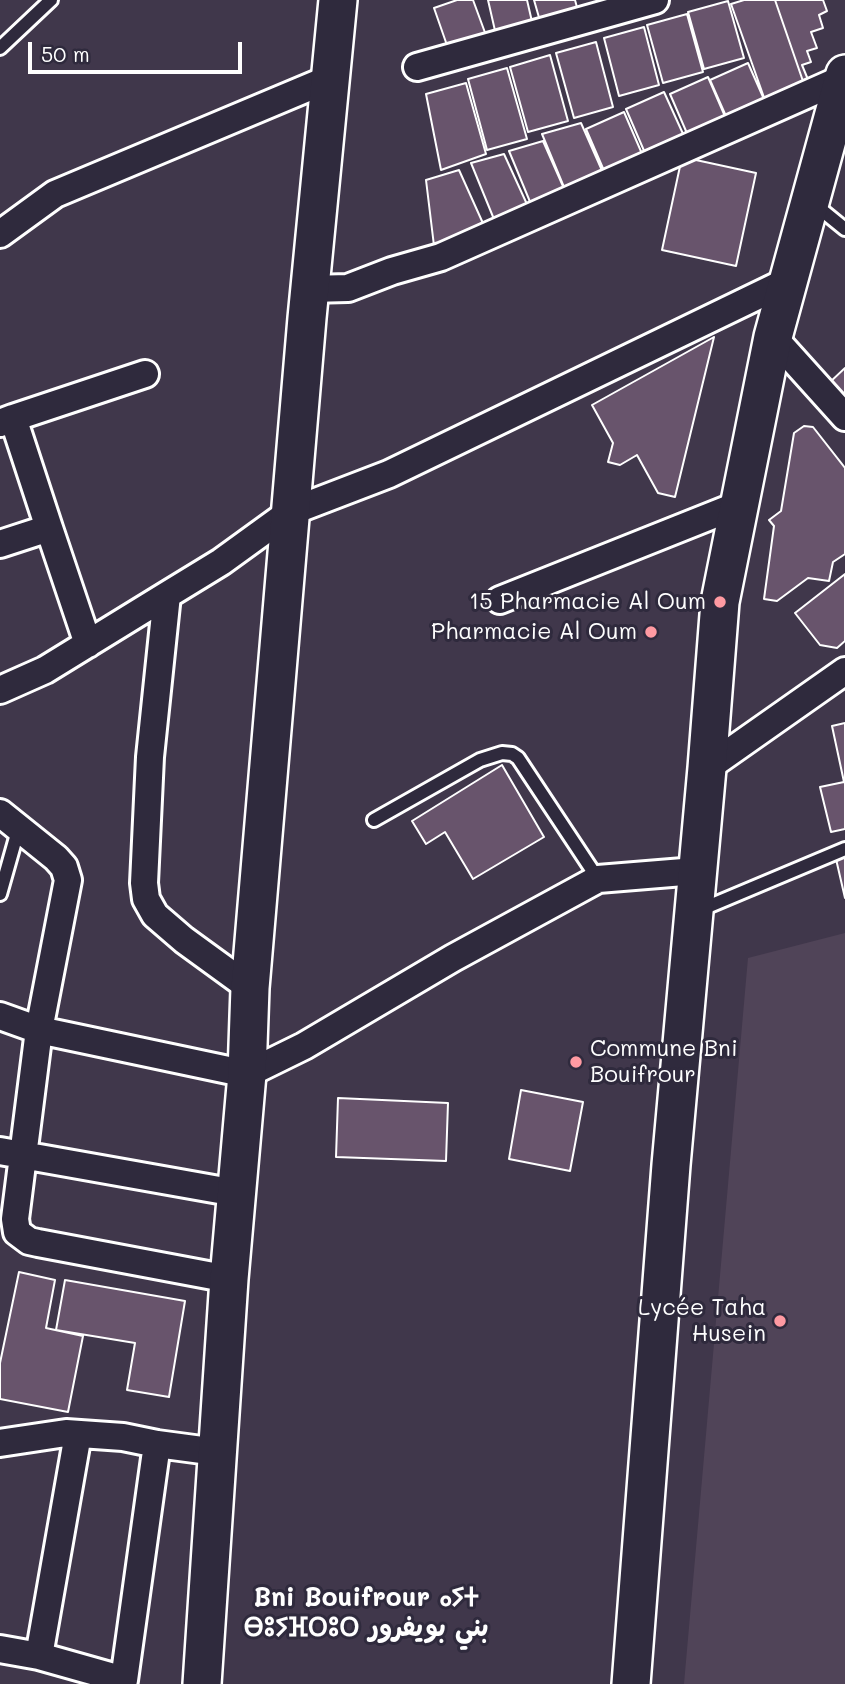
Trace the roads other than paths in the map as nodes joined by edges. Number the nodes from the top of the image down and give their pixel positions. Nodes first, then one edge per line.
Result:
1 (51, 0) edge
2 (338, 0) edge
3 (656, 0) edge
4 (0, 48) edge
5 (416, 67) dead end
6 (331, 78) junction
7 (843, 87) edge
8 (811, 202) junction
9 (845, 229) edge
10 (0, 234) edge
11 (790, 280) junction
12 (310, 289) junction
13 (774, 337) junction
14 (145, 374) dead end
15 (845, 417) edge
16 (6, 420) edge
17 (738, 505) junction
18 (290, 512) junction
19 (49, 528) junction
20 (0, 544) edge
21 (167, 595) junction
22 (500, 600) dead end
23 (88, 644) junction
24 (843, 675) edge
25 (0, 690) edge
26 (708, 768) junction
27 (10, 820) edge
28 (374, 820) dead end
29 (845, 849) edge
30 (696, 871) junction
31 (598, 879) junction
32 (1, 887) edge
33 (694, 912) junction
34 (250, 988) junction
35 (0, 1016) edge
36 (38, 1030) junction
37 (247, 1074) junction
38 (12, 1153) edge
39 (236, 1193) junction
40 (229, 1279) junction
41 (78, 1434) junction
42 (0, 1443) edge
43 (157, 1444) junction
44 (217, 1452) junction
45 (0, 1649) edge
46 (39, 1656) junction
47 (129, 1683) edge
48 (202, 1684) edge
49 (631, 1684) edge

1 - 4 lane
2 - 6 street
3 - 5 street
6 - 10 street
6 - 12 street
7 - 8 street
7 - 12 street
8 - 9 lane
8 - 11 street
11 - 13 street
11 - 18 street
12 - 18 street
13 - 15 street
13 - 17 street
14 - 16 street
16 - 19 street
17 - 22 street
17 - 26 street
18 - 21 street
18 - 34 street
19 - 20 street
19 - 23 street
21 - 23 street
21 - 34 street
23 - 25 street
24 - 26 street
26 - 30 street
27 - 32 lane
27 - 36 street
28 - 31 lane
29 - 33 lane
30 - 31 street
30 - 33 street
31 - 37 street
33 - 49 street
34 - 37 street
35 - 36 street
36 - 37 street
36 - 38 street
37 - 39 street
38 - 39 street
38 - 40 street
39 - 40 street
40 - 44 street
41 - 42 street
41 - 43 street
41 - 46 street
43 - 44 street
43 - 47 street
44 - 48 street
45 - 46 street
46 - 47 street

